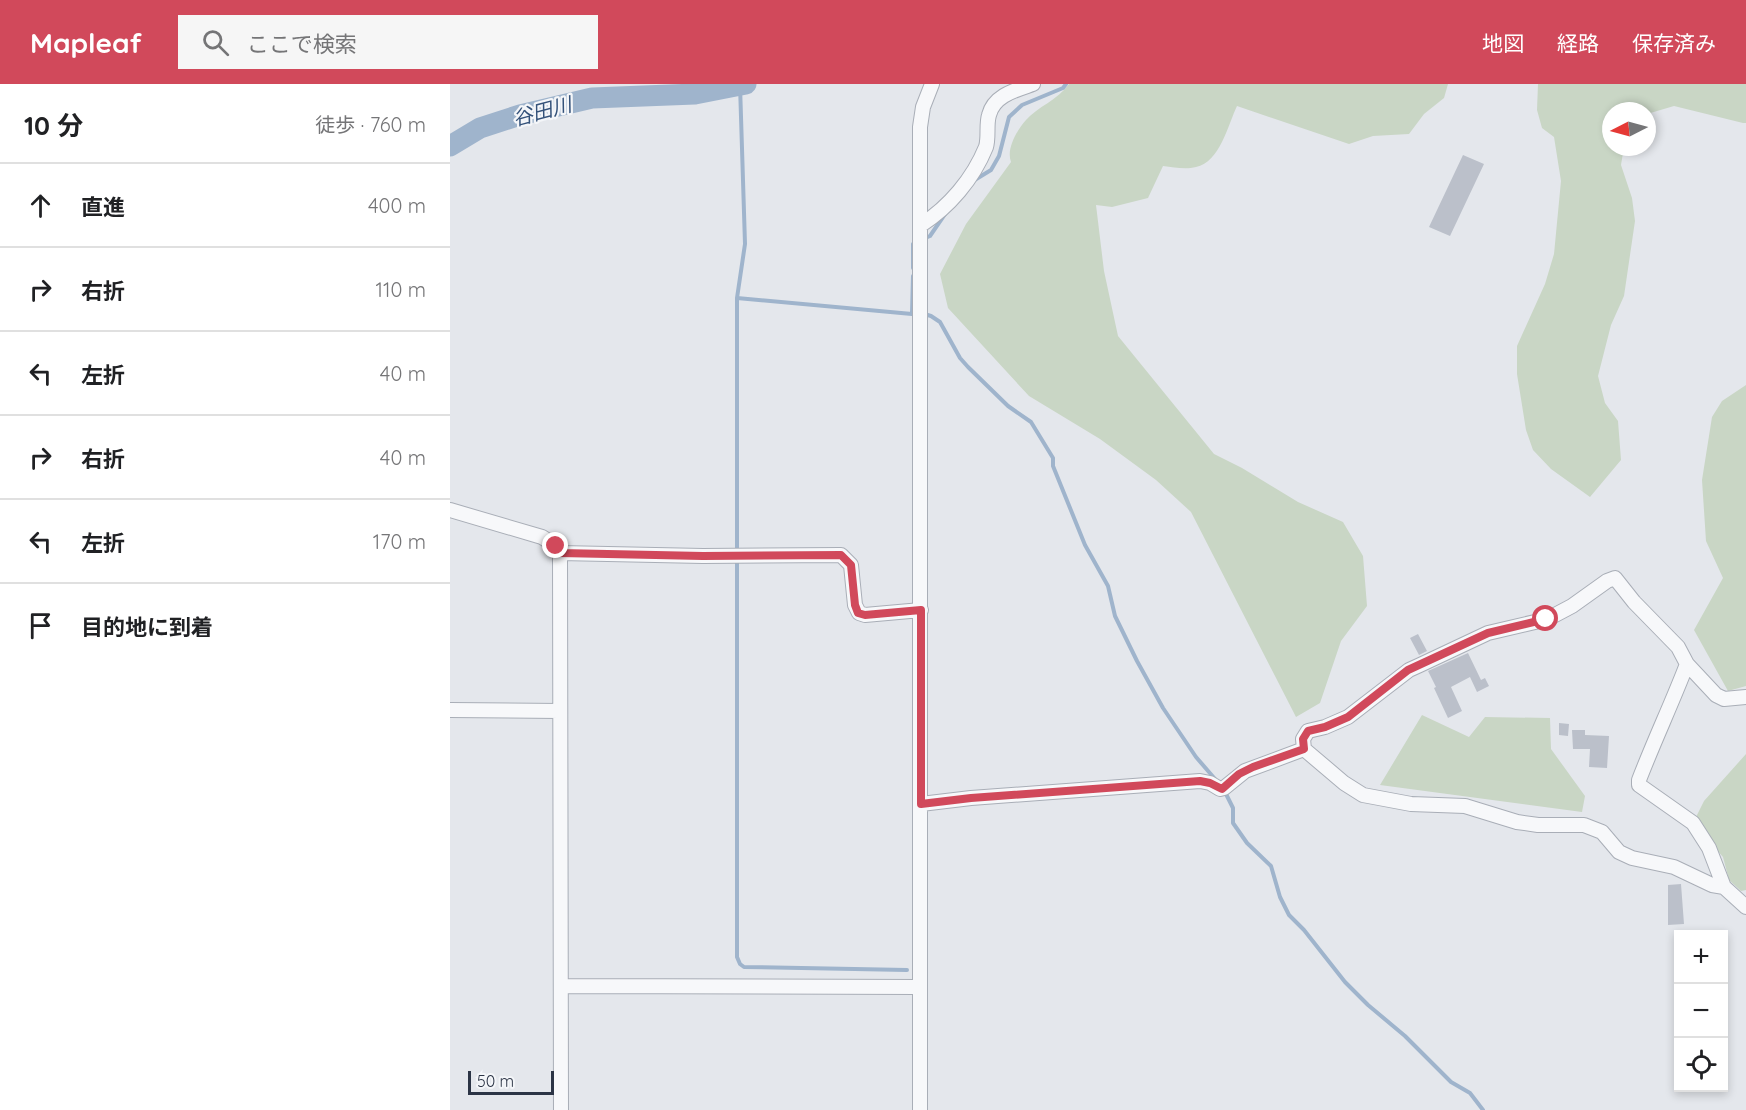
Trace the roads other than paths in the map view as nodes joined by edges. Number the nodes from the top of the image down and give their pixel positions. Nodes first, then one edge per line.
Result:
1 (932, 84) edge
2 (1033, 84) edge
3 (921, 225) junction
4 (450, 510) edge
5 (560, 553) junction
6 (921, 610) junction
7 (1687, 664) junction
8 (1746, 697) edge
9 (450, 710) edge
10 (560, 711) junction
11 (1304, 749) junction
12 (921, 804) junction
13 (1724, 887) junction
14 (1746, 907) edge
15 (561, 986) junction
16 (919, 987) junction
17 (561, 1110) edge
18 (920, 1110) edge

1 - 3 street
2 - 3 street
3 - 6 street
4 - 5 street
5 - 6 street
5 - 10 street
6 - 12 street
7 - 8 street
7 - 11 street
7 - 13 street
9 - 10 street
10 - 15 street
11 - 12 street
11 - 13 street
12 - 16 street
13 - 14 street
15 - 16 street
15 - 17 street
16 - 18 street

